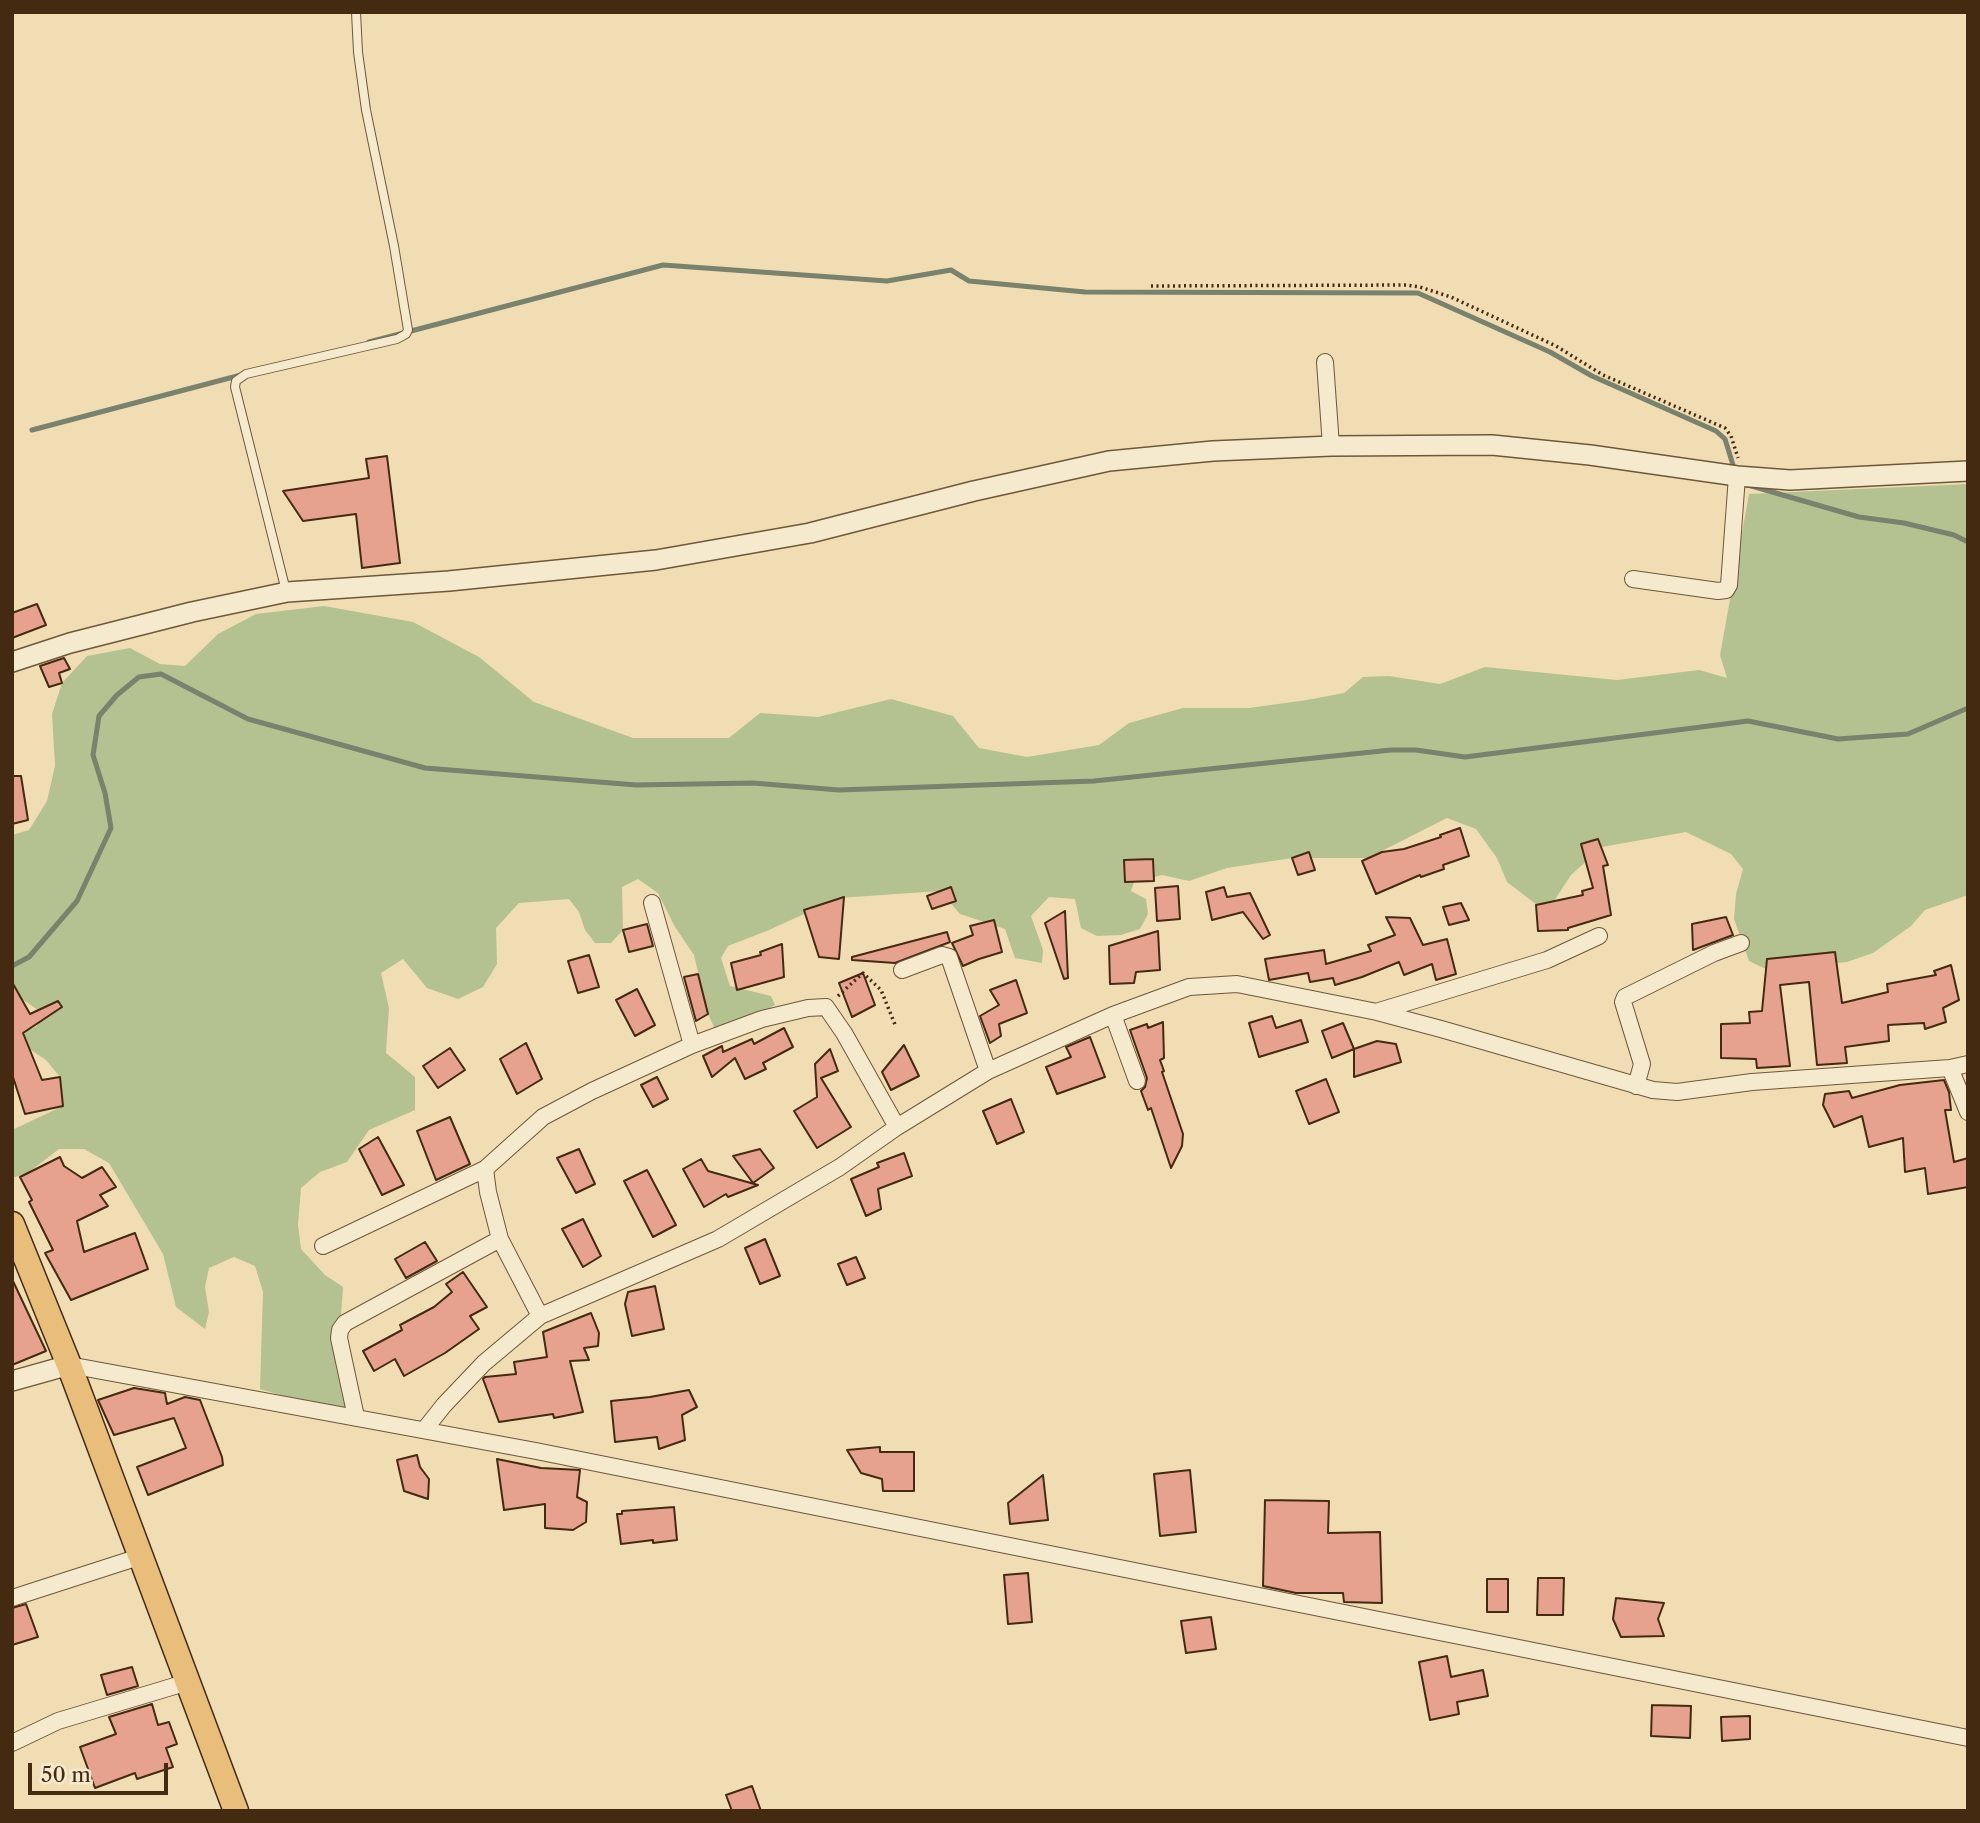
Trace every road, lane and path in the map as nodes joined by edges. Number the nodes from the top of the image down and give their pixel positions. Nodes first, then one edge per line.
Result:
1 (356, 12) edge
2 (1151, 286) dead end
3 (1325, 362) dead end
4 (1331, 446) junction
5 (1968, 471) edge
6 (1740, 476) junction
7 (1633, 579) dead end
8 (287, 592) junction
9 (12, 662) edge
10 (652, 903) dead end
11 (1599, 936) dead end
12 (1741, 943) dead end
13 (902, 970) dead end
14 (826, 1007) junction
15 (1377, 1012) junction
16 (1113, 1015) junction
17 (896, 1027) dead end
18 (692, 1045) junction
19 (1968, 1064) edge
20 (1950, 1068) junction
21 (988, 1071) junction
22 (1137, 1081) dead end
23 (1636, 1086) junction
24 (1968, 1112) edge
25 (898, 1127) junction
26 (485, 1169) junction
27 (12, 1224) edge
28 (500, 1239) junction
29 (323, 1246) dead end
30 (540, 1316) junction
31 (69, 1365) junction
32 (12, 1381) edge
33 (356, 1417) junction
34 (425, 1429) junction
35 (142, 1556) junction
36 (12, 1598) edge
37 (188, 1682) junction
38 (1968, 1738) edge
39 (12, 1742) edge
40 (236, 1811) edge

1 - 8 lane
2 - 6 path
3 - 4 street
4 - 6 street
4 - 8 street
5 - 6 street
6 - 7 street
8 - 9 street
10 - 18 street
11 - 15 street
12 - 23 street
13 - 21 street
14 - 17 path
14 - 18 street
14 - 25 street
15 - 16 street
15 - 23 street
16 - 21 street
16 - 22 street
18 - 26 street
19 - 20 street
20 - 23 street
20 - 24 street
21 - 25 street
25 - 30 street
26 - 28 street
26 - 29 street
27 - 31 main road
28 - 30 street
28 - 33 street
30 - 34 street
31 - 32 street
31 - 33 street
31 - 35 main road
33 - 34 street
34 - 38 street
35 - 36 street
35 - 37 main road
37 - 39 street
37 - 40 main road

